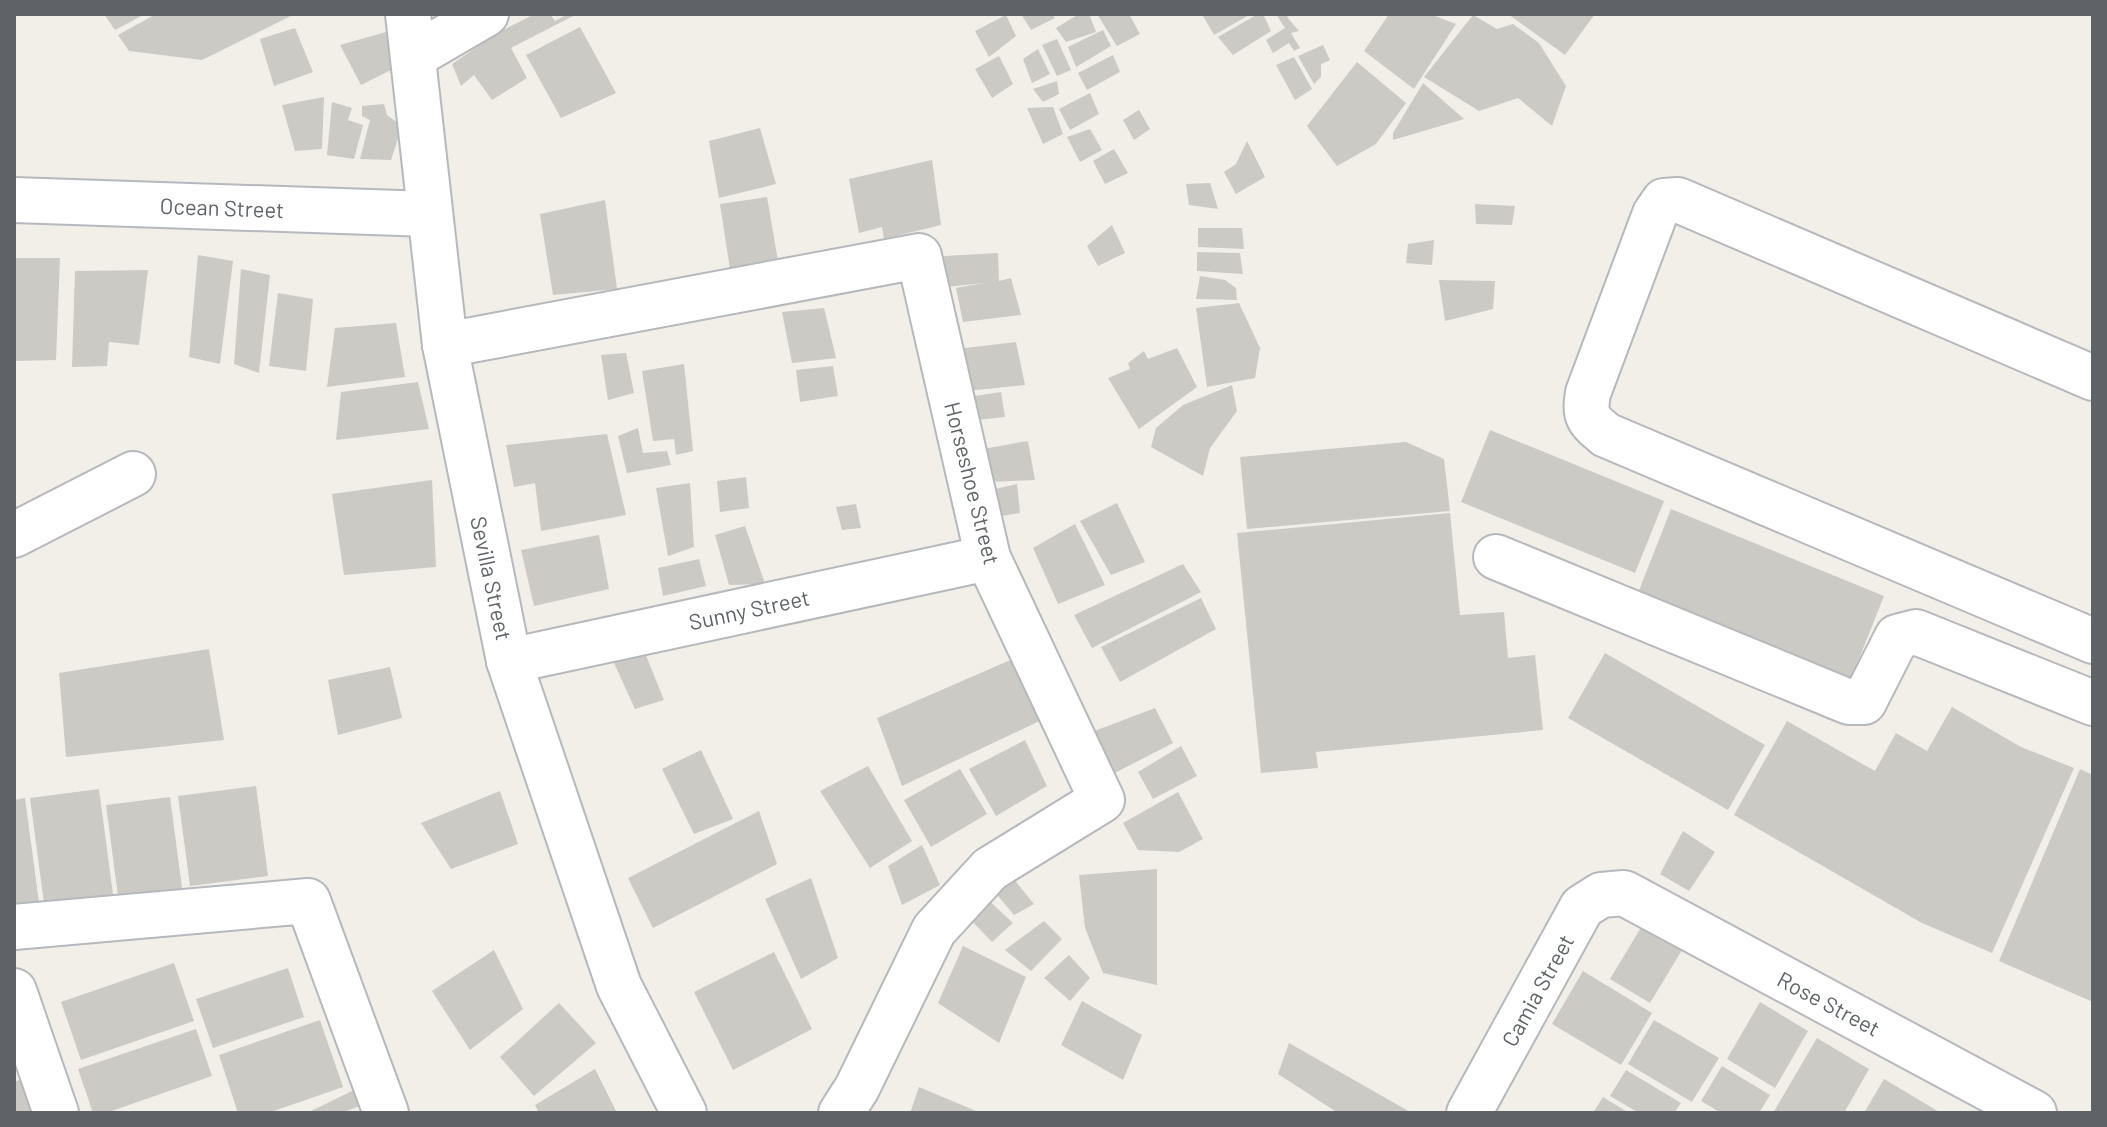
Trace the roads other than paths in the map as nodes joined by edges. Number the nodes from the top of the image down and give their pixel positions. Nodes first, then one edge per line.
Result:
1 (486, 14) edge
2 (411, 35) edge
3 (14, 200) edge
4 (429, 214) junction
5 (445, 345) junction
6 (2093, 378) edge
7 (133, 474) dead end
8 (14, 535) edge
9 (1496, 557) dead end
10 (988, 558) junction
11 (2093, 641) edge
12 (509, 661) junction
13 (2093, 703) edge
14 (1624, 893) joint
15 (14, 927) edge
16 (14, 991) edge
17 (56, 1113) edge
18 (386, 1113) edge
19 (684, 1113) edge
20 (841, 1113) edge
21 (1469, 1113) edge
22 (2034, 1113) edge

1 - 2 street
2 - 4 street, Sevilla Street
3 - 4 street, Ocean Street
4 - 5 street, Sevilla Street
5 - 10 street, Horseshoe Street
5 - 12 street, Sevilla Street
6 - 11 street
7 - 8 street
9 - 13 street
10 - 12 street, Sunny Street
10 - 20 street, Horseshoe Street
12 - 19 street, Sevilla Street
14 - 21 street, Camia Street
14 - 22 street, Rose Street
15 - 18 street
16 - 17 street

